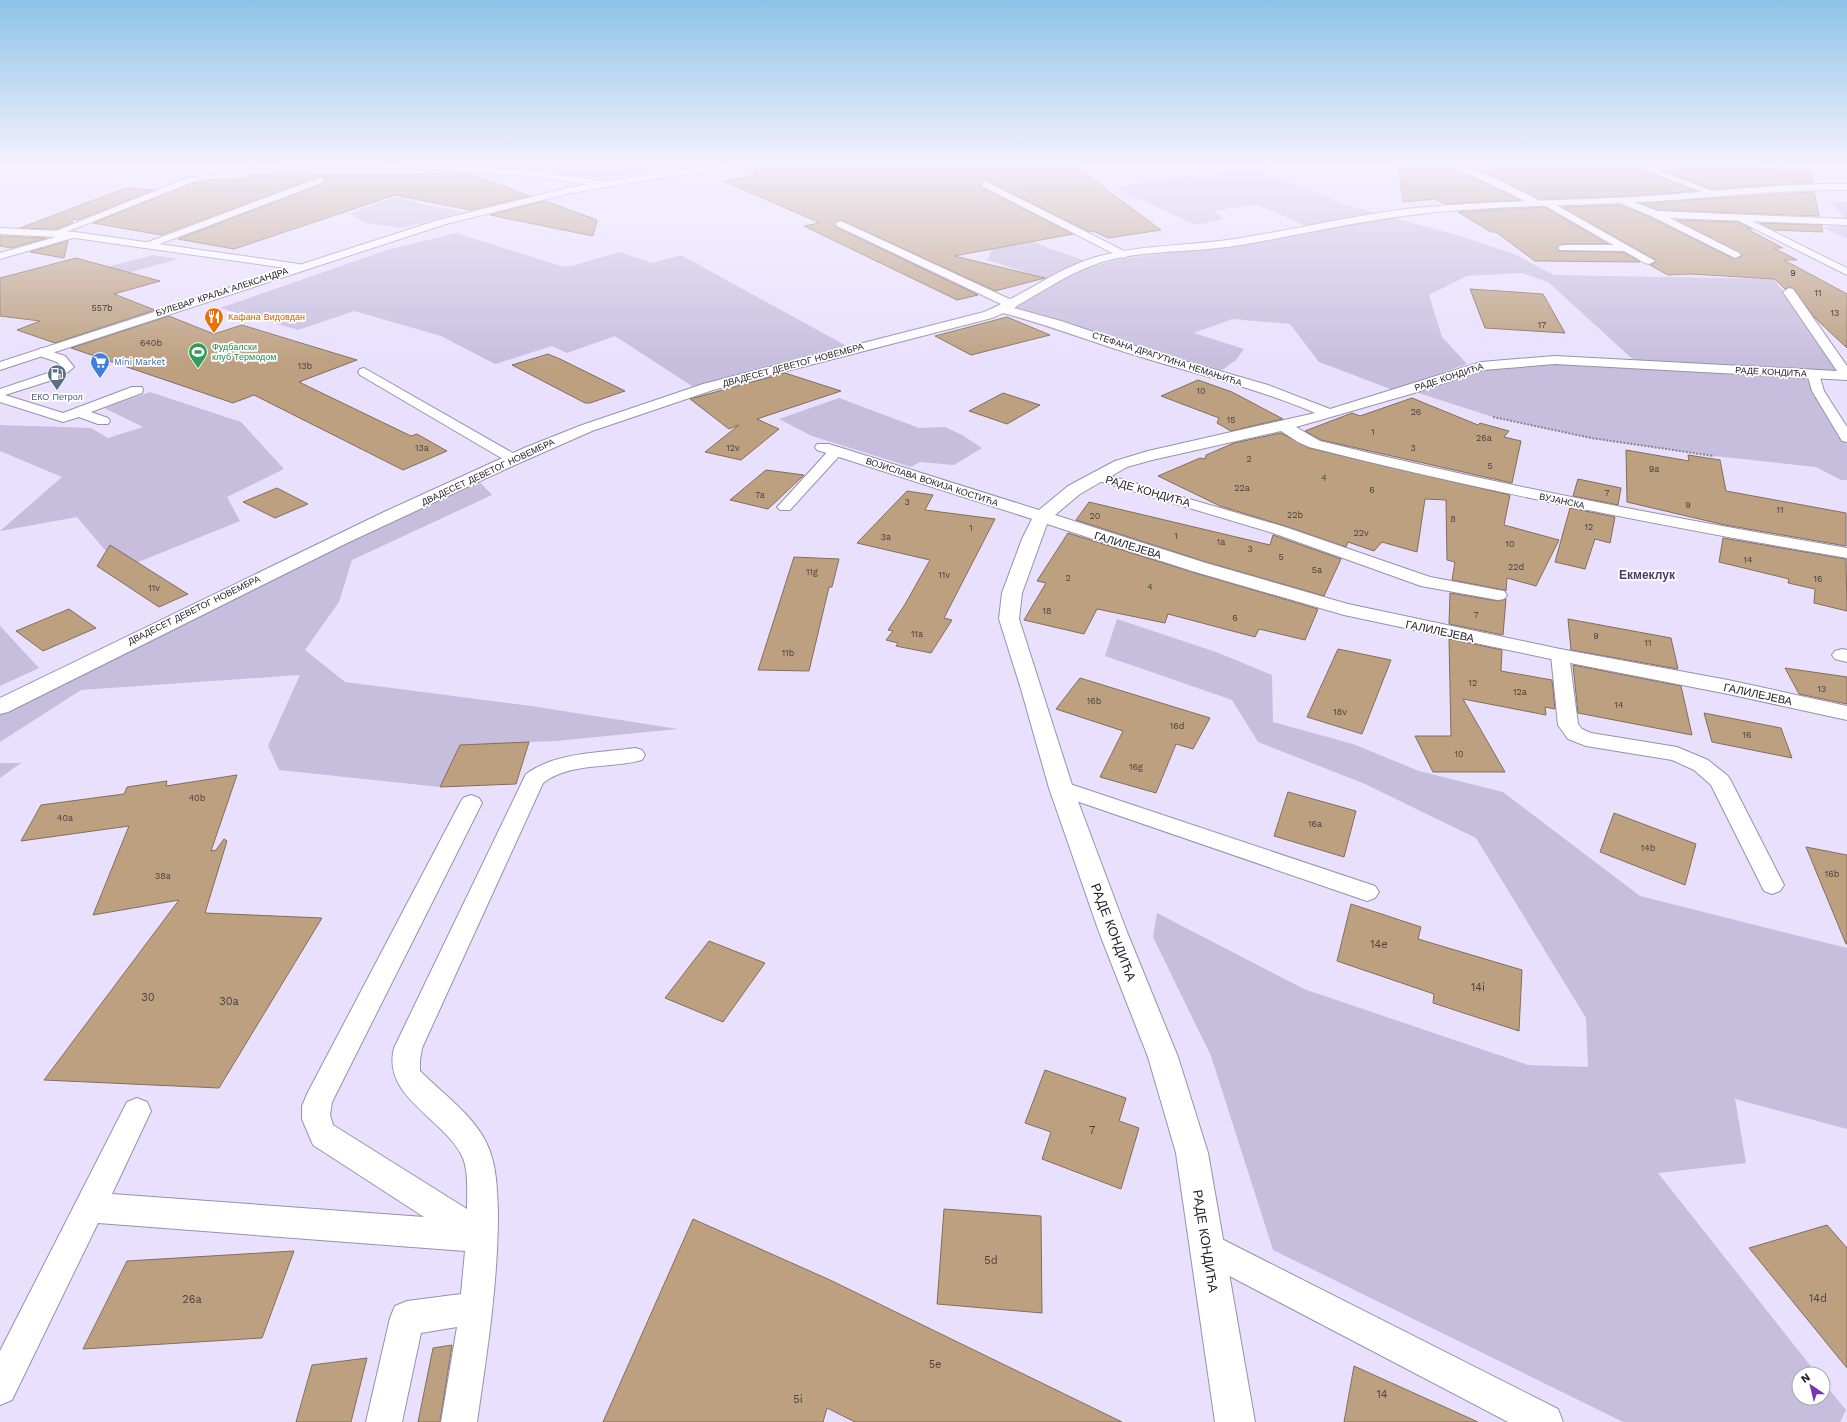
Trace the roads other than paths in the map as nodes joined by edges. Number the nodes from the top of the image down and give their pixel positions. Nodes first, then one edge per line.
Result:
1 (63, 230) edge
2 (187, 230) edge
3 (415, 230) edge
4 (854, 230) edge
5 (1077, 230) edge
6 (1294, 230) edge
7 (1592, 230) edge
8 (1688, 230) edge
9 (1766, 230) edge
10 (0, 231) edge
11 (56, 233) junction
12 (75, 235) junction
13 (146, 246) junction
14 (1563, 248) dead end
15 (1624, 248) junction
16 (1124, 254) junction
17 (1735, 255) dead end
18 (0, 256) edge
19 (1649, 261) dead end
20 (299, 267) junction
21 (1847, 272) edge
22 (1789, 292) dead end
23 (1007, 307) junction
24 (41, 352) junction
25 (0, 366) edge
26 (364, 372) dead end
27 (1813, 374) junction
28 (1847, 376) edge
29 (137, 390) dead end
30 (0, 393) edge
31 (0, 398) edge
32 (79, 412) junction
33 (1330, 414) junction
34 (104, 421) dead end
35 (1284, 426) junction
36 (1847, 438) edge
37 (829, 449) joint
38 (513, 459) junction
39 (1097, 476) junction
40 (785, 507) dead end
41 (1041, 518) junction
42 (1847, 553) edge
43 (1498, 596) dead end
44 (1560, 656) junction
45 (0, 707) edge
46 (1847, 713) edge
47 (635, 755) dead end
48 (1061, 788) junction
49 (471, 803) dead end
50 (1772, 885) dead end
51 (1367, 892) dead end
52 (137, 1111) dead end
53 (90, 1207) junction
54 (483, 1237) junction
55 (1206, 1247) junction
56 (476, 1308) junction
57 (0, 1388) edge
58 (384, 1422) edge
59 (459, 1422) edge
60 (1234, 1422) edge
61 (1545, 1422) edge

1 - 11 lane
2 - 13 lane
3 - 20 street, БУЛЕВАР КРАЉА АЛЕКСАНДРА
4 - 23 street, СТЕФАНА ДРАГУТИНА НЕМАЊИЋА
5 - 16 lane
6 - 16 street, ДВАДЕСЕТ ДЕВЕТОГ НОВЕМБРА
7 - 15 street
8 - 17 street
9 - 21 lane
10 - 11 street
11 - 12 street
12 - 13 street
12 - 18 lane
13 - 20 street
14 - 15 lane
15 - 19 street
16 - 23 street, ДВАДЕСЕТ ДЕВЕТОГ НОВЕМБРА
20 - 24 street, БУЛЕВАР КРАЉА АЛЕКСАНДРА
22 - 28 street
23 - 33 street, СТЕФАНА ДРАГУТИНА НЕМАЊИЋА
23 - 38 street, ДВАДЕСЕТ ДЕВЕТОГ НОВЕМБРА
24 - 25 street, БУЛЕВАР КРАЉА АЛЕКСАНДРА
24 - 30 lane
26 - 38 lane
27 - 28 street, РАДЕ КОНДИЋА
27 - 33 street, РАДЕ КОНДИЋА
27 - 36 lane, РАДЕ КОНДИЋА
29 - 32 lane
31 - 32 lane
32 - 34 lane
33 - 35 street, РАДЕ КОНДИЋА
35 - 39 street, РАДЕ КОНДИЋА
35 - 42 street, ВУЈАНСКА
37 - 40 lane
37 - 41 street, ВОЈИСЛАВА ВОКИЈА КОСТИЋА
38 - 45 street, ДВАДЕСЕТ ДЕВЕТОГ НОВЕМБРА
39 - 41 street, РАДЕ КОНДИЋА
39 - 43 lane, РАДЕ КОНДИЋА
41 - 44 street, ГАЛИЛЕЈЕВА
41 - 48 street, РАДЕ КОНДИЋА
44 - 46 street, ГАЛИЛЕЈЕВА
44 - 50 lane
47 - 54 lane
48 - 51 lane
48 - 55 street, РАДЕ КОНДИЋА
49 - 54 lane
52 - 53 lane
53 - 54 lane
53 - 57 lane
54 - 56 lane
55 - 60 street, РАДЕ КОНДИЋА
55 - 61 lane
56 - 58 lane
56 - 59 lane

